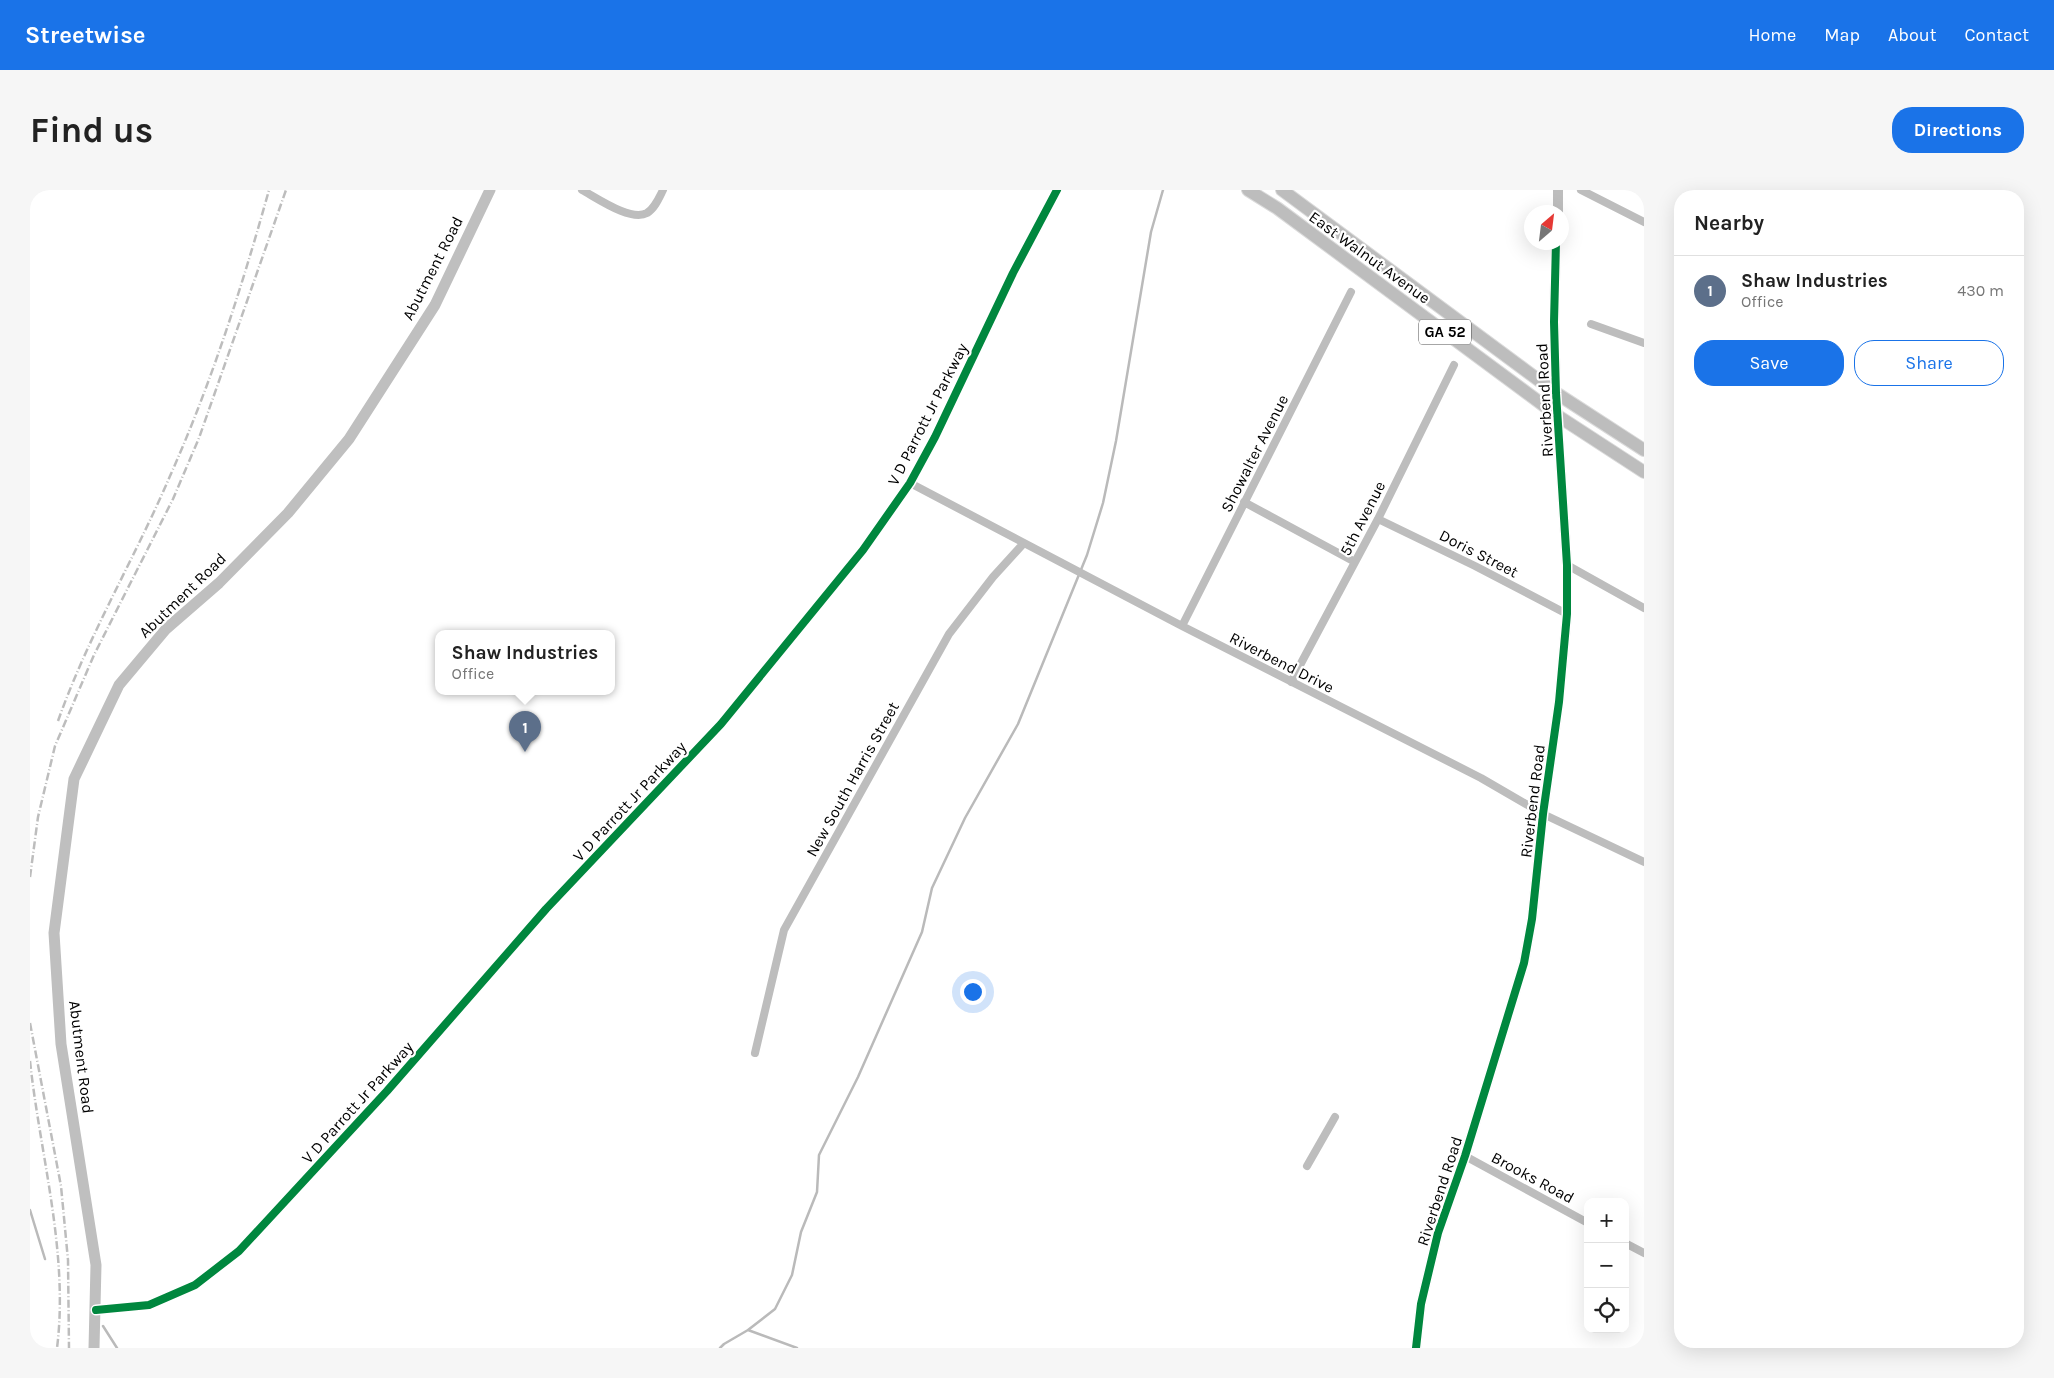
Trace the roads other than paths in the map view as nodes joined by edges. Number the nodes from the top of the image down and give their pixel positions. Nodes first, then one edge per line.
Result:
1 (490, 190) edge
2 (582, 190) edge
3 (663, 190) edge
4 (1057, 190) edge
5 (1248, 190) edge
6 (1282, 190) edge
7 (1558, 190) edge
8 (1581, 190) edge
9 (1558, 205) edge
10 (1644, 222) edge
11 (1556, 250) edge
12 (1350, 292) dead end
13 (1591, 324) dead end
14 (1644, 343) edge
15 (1454, 365) dead end
16 (1556, 393) junction
17 (1558, 416) junction
18 (1644, 450) edge
19 (1644, 472) edge
20 (910, 483) junction
21 (1244, 502) junction
22 (1378, 518) junction
23 (1023, 544) junction
24 (1355, 562) junction
25 (1567, 565) junction
26 (1644, 608) edge
27 (1567, 614) junction
28 (1182, 626) junction
29 (1291, 682) junction
30 (1543, 814) junction
31 (1644, 862) edge
32 (755, 1053) dead end
33 (1334, 1117) dead end
34 (1464, 1156) junction
35 (1308, 1166) dead end
36 (1584, 1221) edge
37 (1629, 1245) edge
38 (1644, 1253) edge
39 (96, 1310) junction
40 (94, 1348) edge
41 (1416, 1348) edge

1 - 39 main road, Abutment Road
2 - 3 street
4 - 20 street, V D Parrott Jr Parkway
5 - 17 main road, East Walnut Avenue / GA 52
6 - 16 main road, East Walnut Avenue / GA 52
7 - 9 street
8 - 10 street
11 - 16 street, Riverbend Road
12 - 21 street, Showalter Avenue
13 - 14 street
15 - 22 street, 5th Avenue
16 - 17 street, Riverbend Road
16 - 18 main road, East Walnut Avenue / GA 52
17 - 19 main road, East Walnut Avenue / GA 52
17 - 25 street, Riverbend Road
20 - 23 street, Riverbend Drive
20 - 39 street, V D Parrott Jr Parkway
21 - 24 street
21 - 28 street, Showalter Avenue
22 - 24 street, 5th Avenue
22 - 27 street, Doris Street
23 - 28 street, Riverbend Drive
23 - 32 street, New South Harris Street
24 - 29 street, 5th Avenue
25 - 26 street
25 - 27 street, Riverbend Road
27 - 30 street, Riverbend Road
28 - 29 street, Riverbend Drive
29 - 30 street, Riverbend Drive
30 - 31 street, Riverbend Drive
30 - 34 street, Riverbend Road
33 - 35 street
34 - 36 street, Brooks Road
34 - 41 street, Riverbend Road
37 - 38 street
39 - 40 main road, Abutment Road

